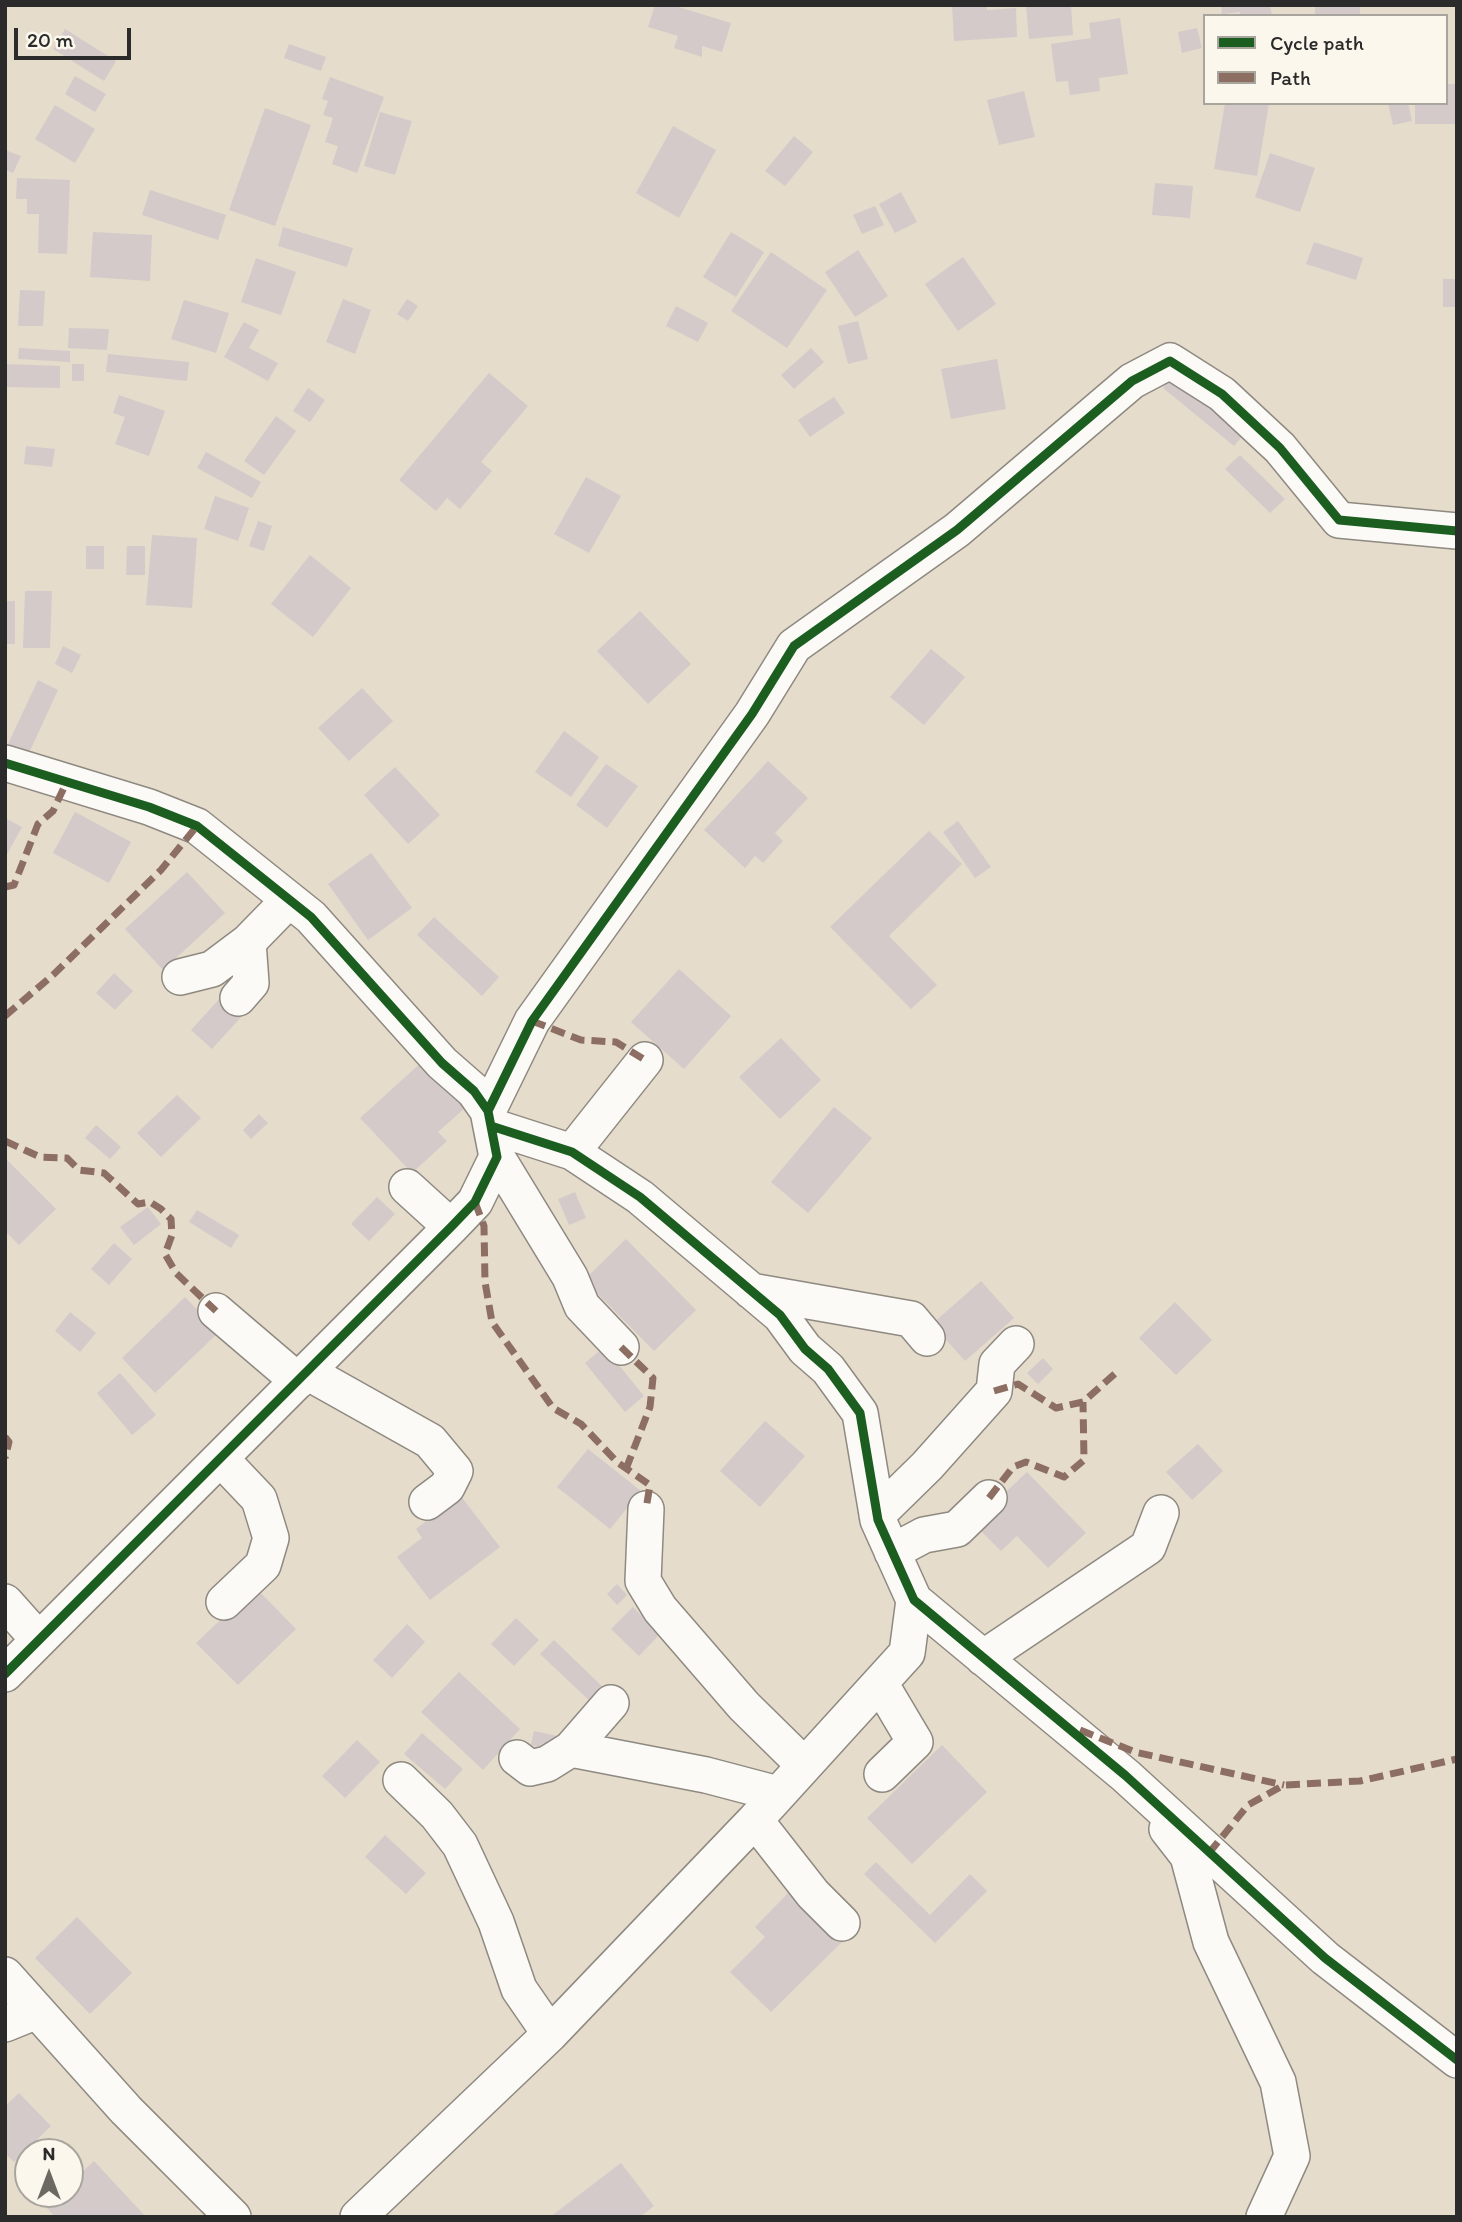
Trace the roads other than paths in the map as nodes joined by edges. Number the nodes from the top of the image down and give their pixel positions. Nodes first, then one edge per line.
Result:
1 (1457, 531) edge
2 (5, 763) edge
3 (289, 900) junction
4 (248, 942) junction
5 (180, 976) dead end
6 (238, 998) dead end
7 (645, 1060) dead end
8 (492, 1131) junction
9 (572, 1152) junction
10 (407, 1188) dead end
11 (451, 1227) junction
12 (751, 1291) junction
13 (216, 1311) dead end
14 (927, 1338) dead end
15 (1016, 1344) dead end
16 (621, 1347) dead end
17 (303, 1376) junction
18 (221, 1459) junction
19 (989, 1498) dead end
20 (426, 1502) dead end
21 (646, 1509) dead end
22 (1161, 1513) dead end
23 (877, 1514) junction
24 (892, 1552) junction
25 (914, 1600) junction
26 (5, 1602) edge
27 (224, 1602) dead end
28 (39, 1640) junction
29 (983, 1658) junction
30 (5, 1674) edge
31 (880, 1683) junction
32 (611, 1703) dead end
33 (570, 1749) junction
34 (517, 1758) dead end
35 (804, 1765) junction
36 (882, 1774) dead end
37 (1126, 1776) junction
38 (401, 1780) dead end
39 (766, 1807) junction
40 (842, 1923) dead end
41 (5, 1975) edge
42 (37, 2011) junction
43 (5, 2024) edge
44 (551, 2034) junction
45 (1457, 2060) edge
46 (367, 2213) edge
47 (233, 2217) edge
48 (1264, 2217) edge

1 - 8 street
2 - 3 street
3 - 4 street
3 - 8 street
4 - 5 street
4 - 6 street
7 - 9 street
8 - 9 street
8 - 11 street
8 - 16 street
9 - 12 street
10 - 11 street
11 - 17 street
12 - 14 street
12 - 23 street
13 - 17 street
15 - 23 street
17 - 18 street
17 - 20 street
18 - 27 street
18 - 28 street
19 - 24 street
21 - 35 street
22 - 29 street
23 - 24 street
24 - 25 street
25 - 29 street
25 - 31 street
26 - 28 street
28 - 30 street
29 - 37 street
31 - 35 street
31 - 36 street
32 - 33 street
33 - 34 street
33 - 39 street
35 - 39 street
37 - 45 street
37 - 48 street
38 - 44 street
39 - 40 street
39 - 44 street
41 - 42 street
42 - 43 street
42 - 47 street
44 - 46 street

